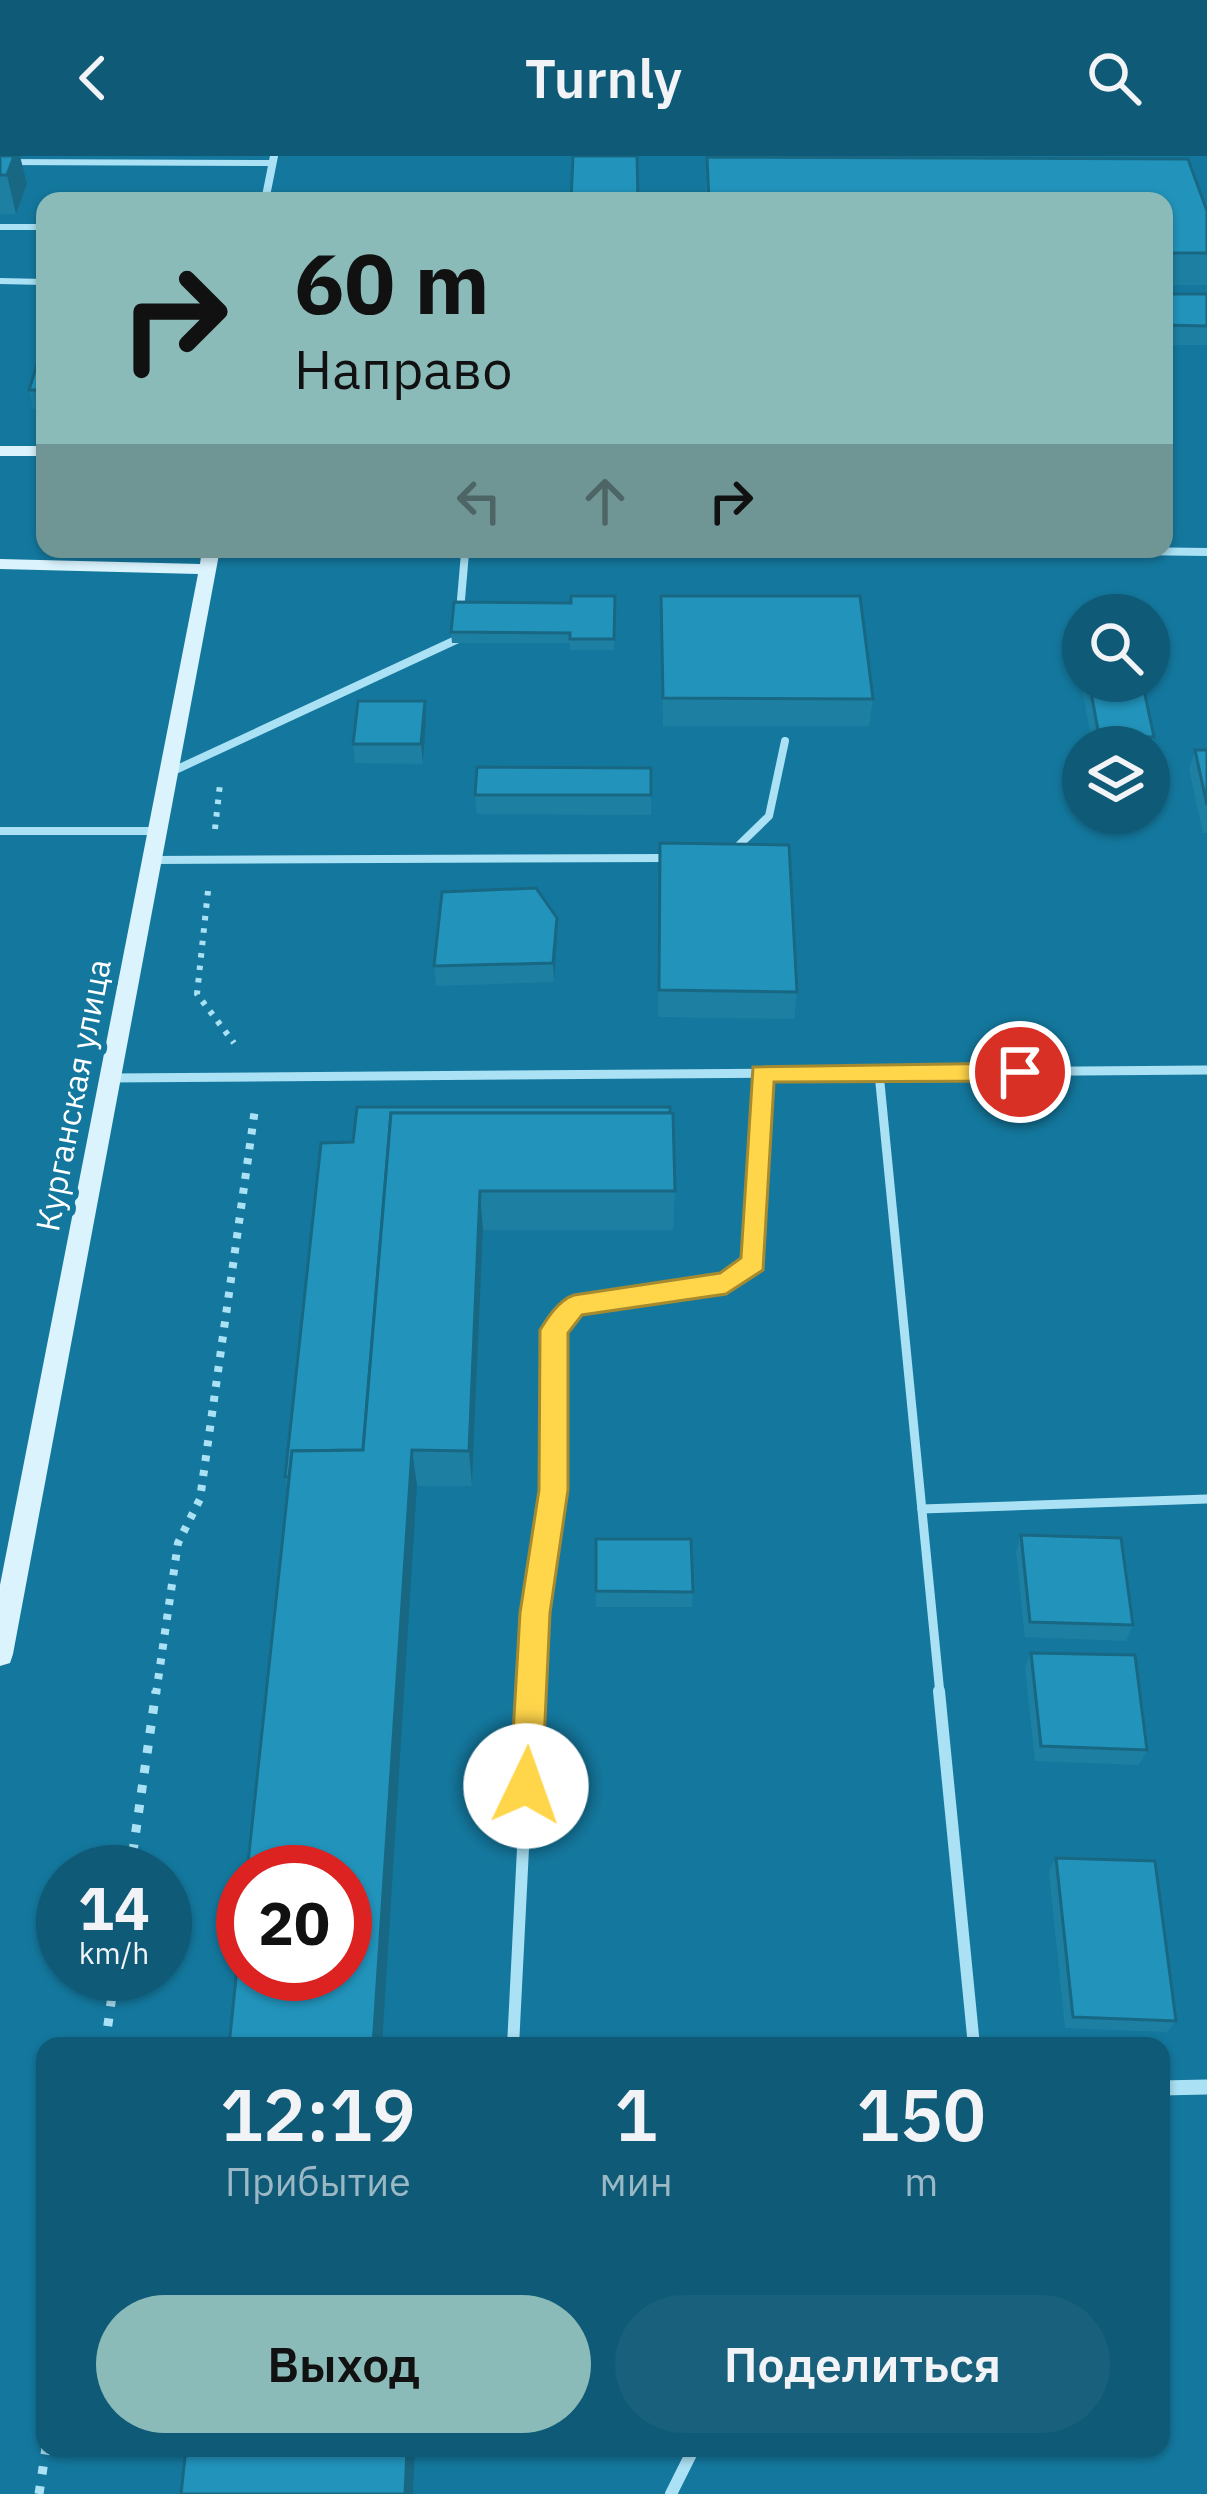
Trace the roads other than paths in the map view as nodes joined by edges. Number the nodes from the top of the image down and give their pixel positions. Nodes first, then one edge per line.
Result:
1 (273, 159) edge
2 (0, 162) edge
3 (267, 192) edge
4 (0, 227) edge
5 (36, 227) edge
6 (0, 281) edge
7 (36, 282) edge
8 (36, 451) edge
9 (0, 452) edge
10 (1173, 552) edge
11 (1207, 552) edge
12 (464, 558) edge
13 (209, 559) edge
14 (0, 564) edge
15 (785, 741) dead end
16 (168, 774) junction
17 (0, 830) edge
18 (157, 831) junction
19 (730, 851) edge
20 (670, 858) edge
21 (152, 860) junction
22 (1207, 1070) edge
23 (762, 1073) junction
24 (880, 1073) junction
25 (110, 1078) junction
26 (1207, 1498) edge
27 (922, 1509) junction
28 (0, 1654) edge
29 (513, 2037) edge
30 (973, 2037) edge
31 (1207, 2087) edge
32 (1170, 2088) edge
33 (690, 2457) edge
34 (671, 2494) edge

1 - 2 lane
1 - 3 street
4 - 5 lane
6 - 7 lane
8 - 9 street
10 - 11 street
12 - 16 lane
13 - 14 street
13 - 16 street, Курганская улица
15 - 19 lane
16 - 18 street, Курганская улица
17 - 18 lane
18 - 21 street, Курганская улица
20 - 21 lane
21 - 25 street, Курганская улица
22 - 24 lane
23 - 24 lane
23 - 25 lane
23 - 29 lane
24 - 27 lane
25 - 28 street, Курганская улица
26 - 27 lane
27 - 30 lane
31 - 32 street
33 - 34 lane

